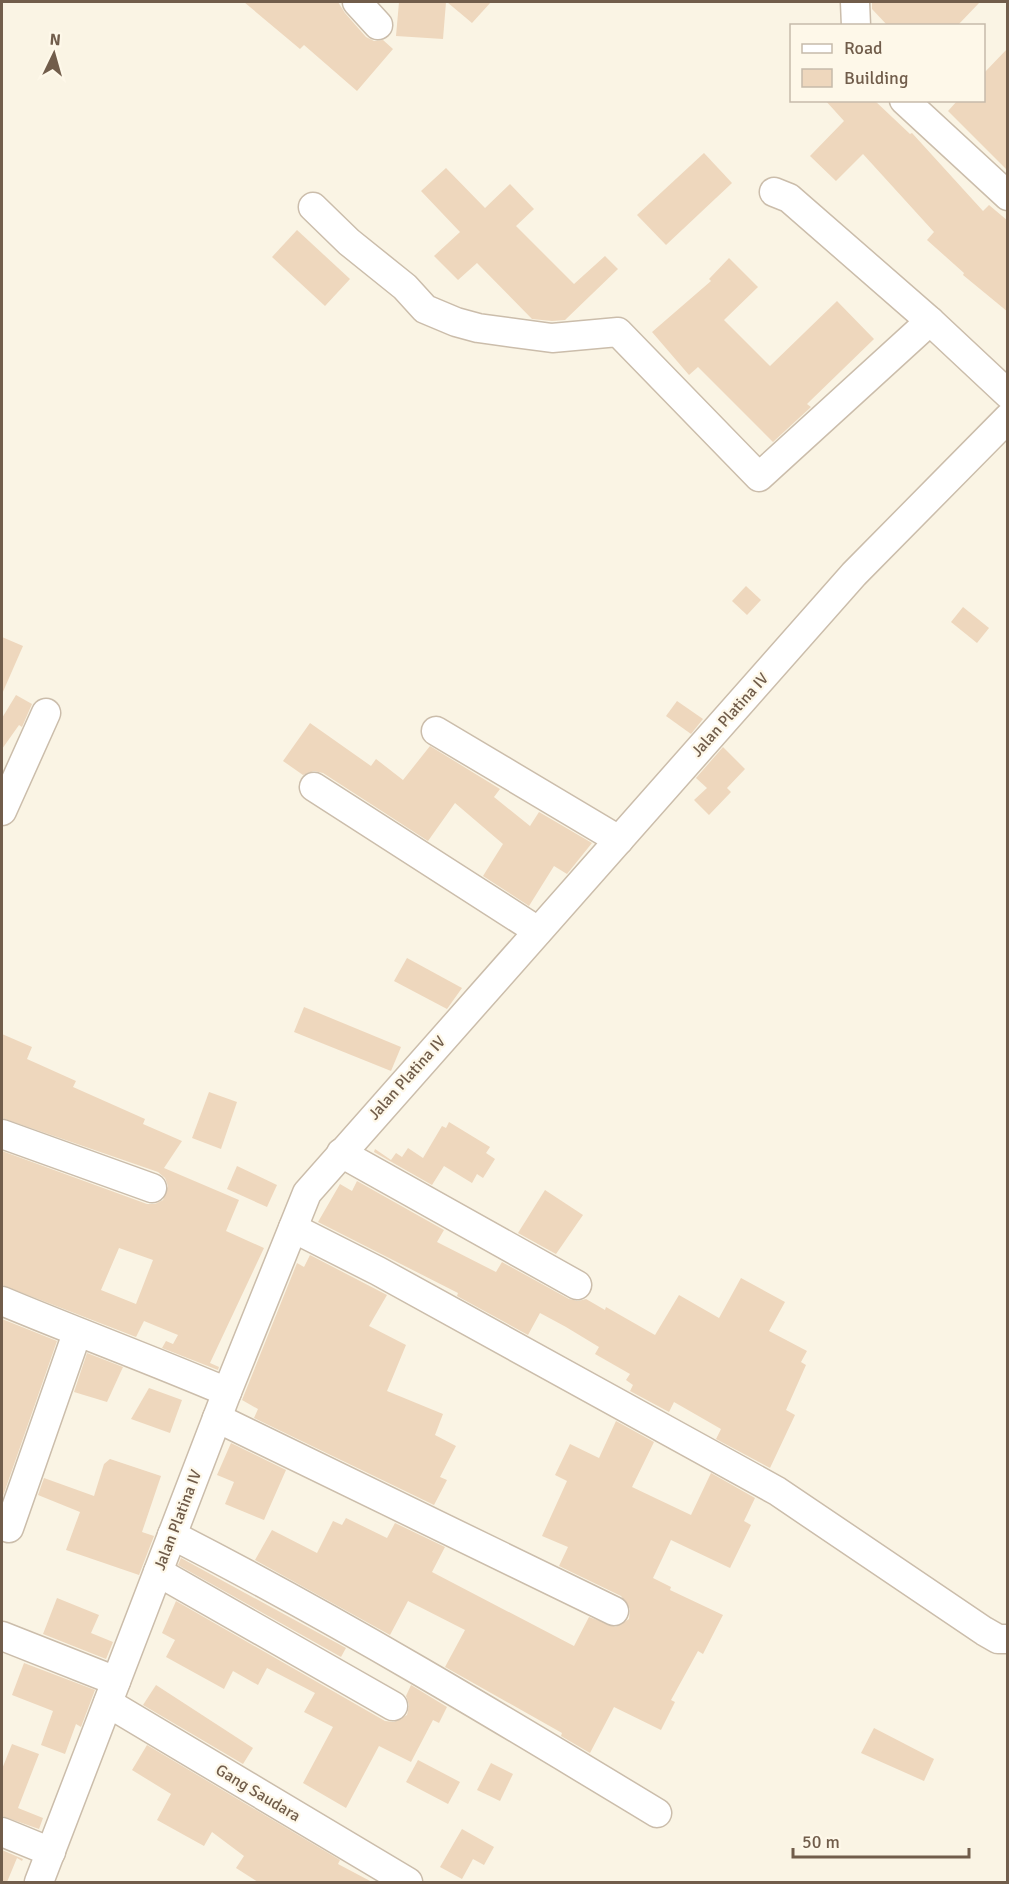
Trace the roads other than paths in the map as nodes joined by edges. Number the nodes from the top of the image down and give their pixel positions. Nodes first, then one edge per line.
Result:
1 (357, 2) edge
2 (855, 2) edge
3 (856, 24) edge
4 (378, 26) dead end
5 (906, 102) edge
6 (774, 192) dead end
7 (1008, 196) edge
8 (313, 207) dead end
9 (930, 321) junction
10 (1008, 394) edge
11 (1008, 418) edge
12 (46, 713) dead end
13 (436, 731) dead end
14 (314, 787) dead end
15 (2, 811) edge
16 (619, 840) junction
17 (538, 931) junction
18 (2, 1134) edge
19 (341, 1152) junction
20 (152, 1188) dead end
21 (293, 1228) junction
22 (577, 1285) dead end
23 (2, 1301) edge
24 (77, 1333) junction
25 (222, 1405) junction
26 (9, 1528) dead end
27 (172, 1535) junction
28 (158, 1572) junction
29 (614, 1611) dead end
30 (2, 1636) edge
31 (1008, 1639) edge
32 (112, 1692) junction
33 (393, 1707) dead end
34 (657, 1813) dead end
35 (2, 1832) edge
36 (51, 1852) junction
37 (39, 1882) edge
38 (408, 1882) edge

1 - 4 street
2 - 3 street
5 - 7 street
6 - 9 street
8 - 9 street
9 - 10 street
11 - 16 street, Jalan Platina IV
12 - 15 street
13 - 16 street
14 - 17 street
16 - 17 street, Jalan Platina IV
17 - 19 street, Jalan Platina IV
18 - 20 street
19 - 21 street, Jalan Platina IV
19 - 22 street
21 - 25 street, Jalan Platina IV
21 - 31 street
23 - 24 street
24 - 25 street
24 - 26 street
25 - 27 street, Jalan Platina IV
25 - 29 street
27 - 28 street, Jalan Platina IV
27 - 34 street
28 - 32 street, Jalan Platina IV
28 - 33 street
30 - 32 street, Gang Saudara
32 - 36 street, Jalan Platina IV
32 - 38 street, Gang Saudara
35 - 36 street
36 - 37 street, Jalan Platina IV

